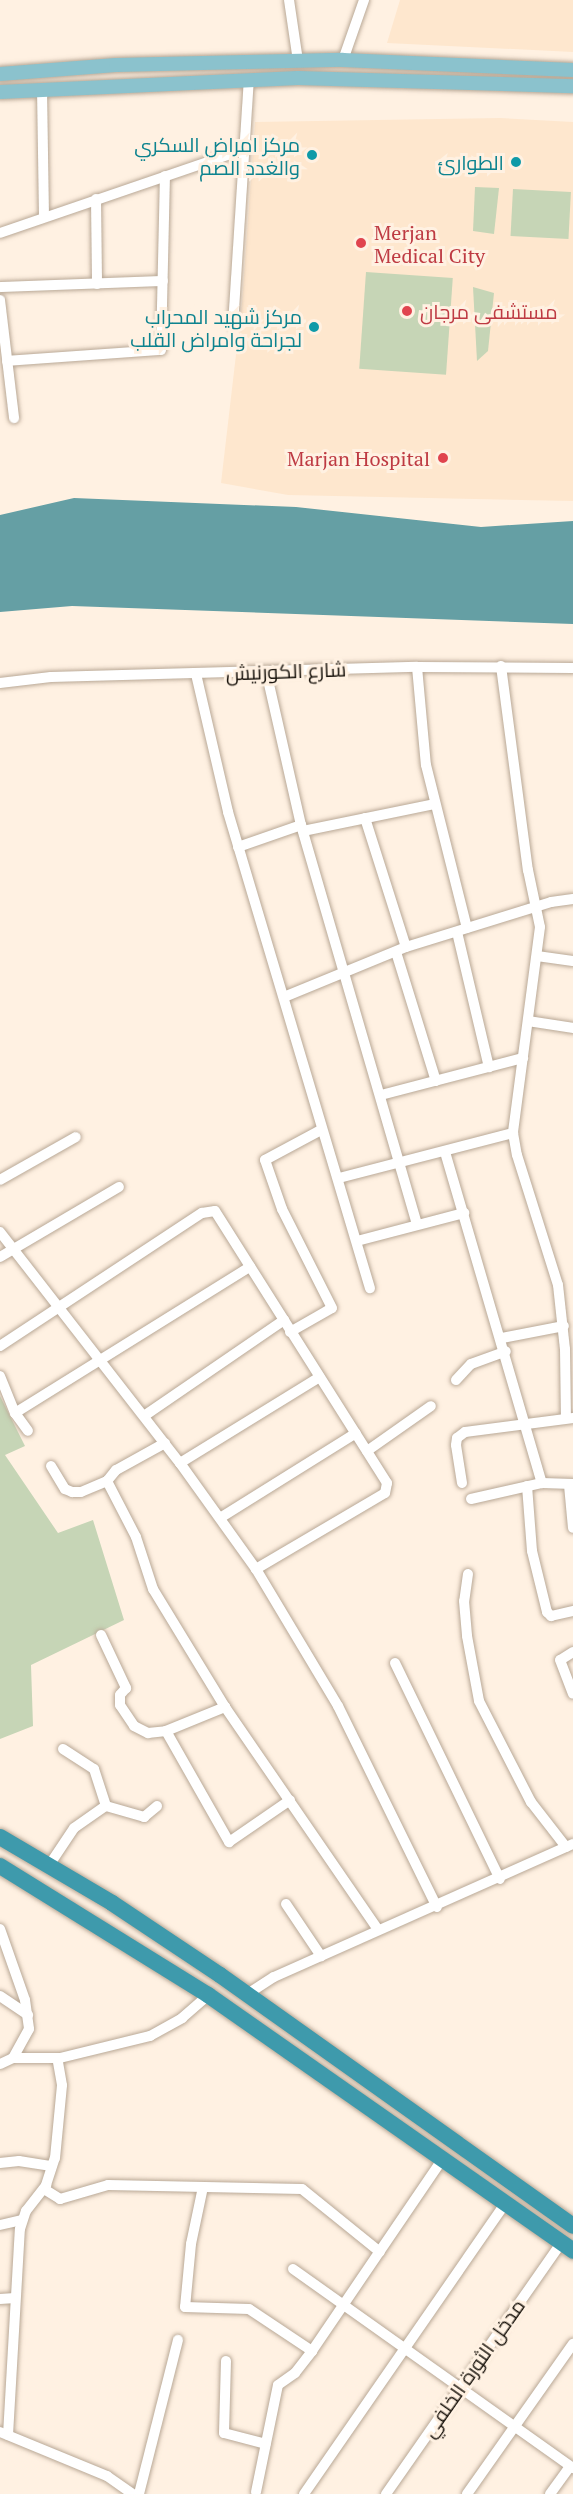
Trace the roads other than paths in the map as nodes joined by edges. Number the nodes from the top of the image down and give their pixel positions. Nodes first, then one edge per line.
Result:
1 (289, 0) edge
2 (364, 0) edge
3 (343, 60) junction
4 (298, 61) junction
5 (573, 70) edge
6 (0, 74) edge
7 (249, 80) junction
8 (573, 86) edge
9 (42, 89) junction
10 (0, 92) edge
11 (243, 150) junction
12 (165, 176) junction
13 (96, 198) junction
14 (44, 216) junction
15 (0, 233) edge
16 (163, 281) junction
17 (97, 284) junction
18 (0, 287) edge
19 (0, 300) edge
20 (233, 325) dead end
21 (7, 361) junction
22 (14, 418) dead end
23 (501, 666) junction
24 (417, 667) junction
25 (573, 668) edge
26 (266, 671) junction
27 (195, 674) junction
28 (0, 683) edge
29 (435, 804) junction
30 (365, 818) junction
31 (302, 828) junction
32 (238, 847) junction
33 (573, 899) edge
34 (537, 906) junction
35 (462, 930) junction
36 (401, 950) junction
37 (537, 956) junction
38 (573, 962) edge
39 (344, 972) junction
40 (284, 997) junction
41 (528, 1021) junction
42 (573, 1028) edge
43 (523, 1058) junction
44 (489, 1067) junction
45 (436, 1080) junction
46 (381, 1095) junction
47 (321, 1131) junction
48 (513, 1133) junction
49 (76, 1137) dead end
50 (445, 1152) junction
51 (399, 1162) junction
52 (339, 1178) junction
53 (0, 1180) edge
54 (119, 1187) dead end
55 (464, 1213) junction
56 (417, 1224) junction
57 (0, 1232) edge
58 (357, 1241) junction
59 (12, 1248) junction
60 (0, 1257) edge
61 (250, 1267) junction
62 (370, 1288) dead end
63 (59, 1308) junction
64 (284, 1320) junction
65 (564, 1326) junction
66 (290, 1332) junction
67 (502, 1338) junction
68 (0, 1346) edge
69 (506, 1351) junction
70 (100, 1359) junction
71 (0, 1376) edge
72 (320, 1377) junction
73 (456, 1380) dead end
74 (431, 1406) dead end
75 (15, 1413) junction
76 (144, 1416) junction
77 (570, 1418) edge
78 (527, 1422) junction
79 (28, 1431) dead end
80 (356, 1433) junction
81 (165, 1443) junction
82 (367, 1451) junction
83 (180, 1463) junction
84 (51, 1466) dead end
85 (107, 1480) junction
86 (462, 1483) dead end
87 (542, 1483) junction
88 (571, 1485) edge
89 (527, 1486) junction
90 (471, 1500) dead end
91 (220, 1518) junction
92 (573, 1528) edge
93 (256, 1569) junction
94 (468, 1574) dead end
95 (573, 1611) edge
96 (102, 1635) dead end
97 (573, 1652) edge
98 (395, 1663) dead end
99 (573, 1694) edge
100 (225, 1707) junction
101 (166, 1731) junction
102 (63, 1749) dead end
103 (290, 1800) junction
104 (106, 1806) junction
105 (157, 1806) dead end
106 (4, 1843) edge
107 (569, 1846) edge
108 (50, 1864) junction
109 (0, 1866) edge
110 (500, 1879) junction
111 (286, 1904) dead end
112 (436, 1907) junction
113 (0, 1929) edge
114 (378, 1930) junction
115 (321, 1956) junction
116 (208, 1995) junction
117 (246, 1995) junction
118 (0, 1996) edge
119 (28, 2015) junction
120 (13, 2058) junction
121 (57, 2058) junction
122 (0, 2064) edge
123 (442, 2160) junction
124 (0, 2163) edge
125 (52, 2166) junction
126 (203, 2187) junction
127 (44, 2189) junction
128 (506, 2204) junction
129 (22, 2220) junction
130 (0, 2225) edge
131 (573, 2226) edge
132 (567, 2247) edge
133 (380, 2252) junction
134 (292, 2269) dead end
135 (15, 2298) junction
136 (0, 2299) edge
137 (342, 2306) junction
138 (178, 2340) dead end
139 (573, 2344) edge
140 (6, 2350) edge
141 (312, 2351) junction
142 (404, 2351) junction
143 (226, 2361) dead end
144 (458, 2390) junction
145 (513, 2429) junction
146 (4, 2433) edge
147 (266, 2444) junction
148 (571, 2467) edge
149 (256, 2492) dead end
150 (133, 2494) edge
151 (139, 2494) edge
152 (304, 2494) edge
153 (386, 2494) edge
154 (467, 2494) edge
155 (550, 2494) edge

1 - 4 street
2 - 3 street
3 - 4 main road
3 - 5 main road
4 - 6 main road
7 - 8 main road
7 - 9 main road
7 - 11 street
9 - 10 main road
9 - 14 street
11 - 12 street
11 - 20 street
12 - 13 street
12 - 16 street
13 - 14 street
13 - 17 street
14 - 15 street
16 - 17 street
16 - 21 street
17 - 18 street
19 - 21 street
21 - 22 street
23 - 24 street, شارع الكورنيش
23 - 25 street, شارع الكورنيش
23 - 34 street
24 - 26 street, شارع الكورنيش
24 - 29 street
26 - 27 street, شارع الكورنيش
26 - 31 street
27 - 28 street, شارع الكورنيش
27 - 32 street
29 - 30 street
29 - 35 street
30 - 31 street
30 - 36 street
31 - 32 street
31 - 39 street
32 - 40 street
33 - 34 street
34 - 35 street
34 - 37 street
35 - 36 street
35 - 44 street
36 - 39 street
36 - 45 street
37 - 38 street
37 - 41 street
39 - 40 street
39 - 46 street
40 - 47 street
41 - 42 street
41 - 43 street
43 - 44 street
43 - 48 street
44 - 45 street
45 - 46 street
46 - 51 street
47 - 52 street
47 - 66 street
48 - 50 street
48 - 65 street
49 - 53 street
50 - 51 street
50 - 55 street
51 - 52 street
51 - 56 street
52 - 58 street
54 - 59 street
55 - 56 street
55 - 67 street
56 - 58 street
57 - 59 street
58 - 62 street
59 - 60 street
59 - 63 street
61 - 63 street
61 - 64 street
61 - 70 street
63 - 68 street
63 - 70 street
64 - 66 street
64 - 76 street
65 - 67 street
65 - 77 street
66 - 72 street
67 - 69 street
69 - 73 street
69 - 78 street
70 - 75 street
70 - 76 street
71 - 75 street
72 - 80 street
72 - 83 street
74 - 82 street
75 - 79 street
76 - 81 street
77 - 78 street
78 - 86 street
78 - 87 street
80 - 82 street
80 - 91 street
81 - 83 street
81 - 85 street
82 - 93 street
83 - 91 street
84 - 85 street
85 - 100 street
87 - 88 street
87 - 89 street
88 - 92 street
89 - 90 street
89 - 95 street
91 - 93 street
93 - 112 street
94 - 107 street
96 - 101 street
97 - 99 street
98 - 110 street
100 - 101 street
100 - 103 street
101 - 103 street
102 - 104 street
103 - 114 street
104 - 105 street
104 - 108 street
106 - 108 highway
107 - 110 street
108 - 117 highway
109 - 116 highway
110 - 112 street
111 - 115 street
112 - 114 street
113 - 119 street
114 - 115 street
115 - 117 street
116 - 121 street
116 - 123 highway
117 - 131 highway
118 - 119 street
119 - 120 street
120 - 121 street
120 - 122 street
121 - 125 street
123 - 128 highway
123 - 133 street
124 - 125 street
125 - 127 street
126 - 127 street
126 - 133 street
126 - 141 street
127 - 129 street
128 - 132 highway
128 - 142 street
129 - 130 street
129 - 135 street
132 - 144 street, مدخل الثورة الخلفي
133 - 137 street
134 - 137 street
135 - 136 street
135 - 140 street
137 - 141 street
137 - 142 street
138 - 151 street
139 - 145 street
140 - 146 street
141 - 147 street
142 - 144 street
142 - 152 street
143 - 147 street
144 - 145 street
144 - 153 street, مدخل الثورة الخلفي
145 - 148 street
145 - 154 street
146 - 150 street
147 - 149 street
148 - 155 street

